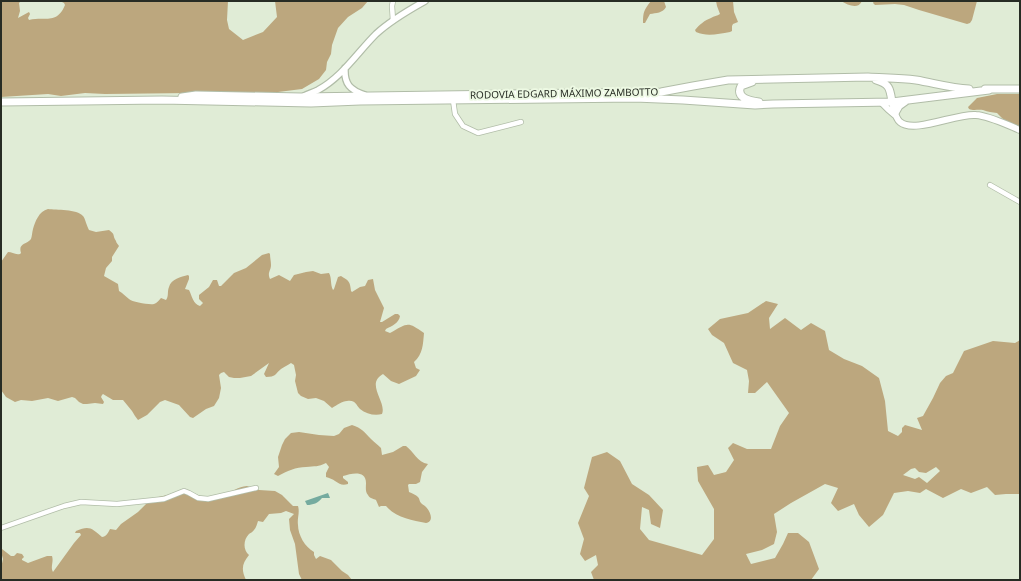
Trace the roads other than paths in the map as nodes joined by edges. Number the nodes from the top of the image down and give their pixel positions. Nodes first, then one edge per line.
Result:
1 (393, 1) edge
2 (425, 1) edge
3 (392, 21) junction
4 (345, 68) junction
5 (868, 77) junction
6 (764, 80) junction
7 (1020, 89) edge
8 (989, 90) junction
9 (367, 96) junction
10 (301, 97) junction
11 (162, 100) junction
12 (453, 100) junction
13 (906, 101) junction
14 (1, 102) edge
15 (892, 102) junction
16 (882, 103) junction
17 (773, 104) junction
18 (895, 114) junction
19 (521, 122) dead end
20 (1020, 130) edge
21 (990, 185) dead end
22 (1020, 202) edge
23 (256, 488) dead end
24 (1, 528) edge

1 - 3 street
2 - 3 street
3 - 4 street
4 - 9 street
4 - 10 street
5 - 6 main road, RODOVIA EDGARD MÁXIMO ZAMBOTTO
5 - 8 main road, RODOVIA EDGARD MÁXIMO ZAMBOTTO
5 - 15 main road
6 - 9 main road, RODOVIA EDGARD MÁXIMO ZAMBOTTO
6 - 17 main road
7 - 8 main road, RODOVIA EDGARD MÁXIMO ZAMBOTTO
8 - 13 main road, RODOVIA EDGARD MÁXIMO ZAMBOTTO
9 - 10 main road, RODOVIA EDGARD MÁXIMO ZAMBOTTO
10 - 11 main road, RODOVIA EDGARD MÁXIMO ZAMBOTTO
11 - 12 main road, RODOVIA EDGARD MÁXIMO ZAMBOTTO
11 - 14 main road, RODOVIA EDGARD MÁXIMO ZAMBOTTO
12 - 17 main road, RODOVIA EDGARD MÁXIMO ZAMBOTTO
12 - 19 street
13 - 15 main road, RODOVIA EDGARD MÁXIMO ZAMBOTTO
13 - 18 main road
15 - 16 main road, RODOVIA EDGARD MÁXIMO ZAMBOTTO
15 - 18 main road
16 - 17 main road, RODOVIA EDGARD MÁXIMO ZAMBOTTO
16 - 18 main road
18 - 20 main road
21 - 22 street
23 - 24 street

